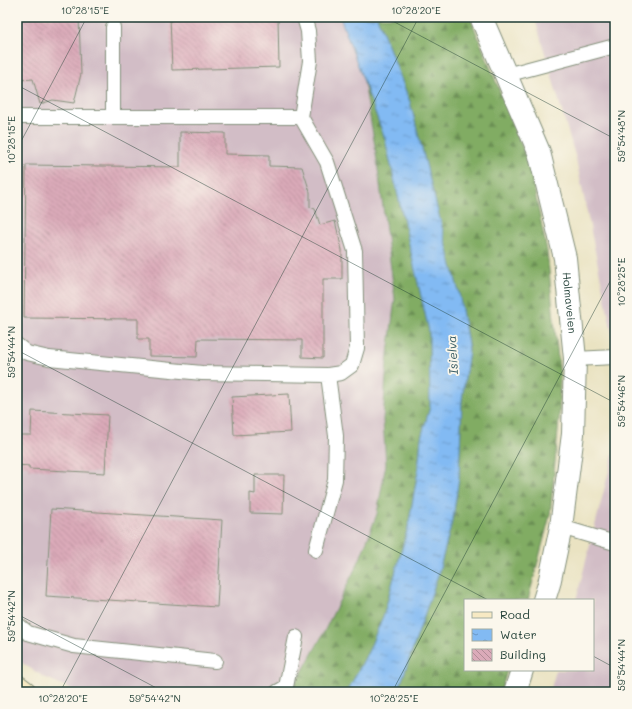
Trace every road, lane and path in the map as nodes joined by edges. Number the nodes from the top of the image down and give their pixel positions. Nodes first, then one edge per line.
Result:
1 (304, 17) edge
2 (481, 17) edge
3 (113, 27) dead end
4 (615, 46) edge
5 (506, 75) junction
6 (17, 117) edge
7 (113, 117) junction
8 (301, 117) junction
9 (17, 345) edge
10 (615, 358) edge
11 (575, 359) junction
12 (328, 375) junction
13 (561, 527) junction
14 (615, 543) edge
15 (316, 550) dead end
16 (544, 599) edge
17 (17, 624) edge
18 (296, 637) dead end
19 (214, 661) dead end
20 (522, 671) edge
21 (17, 686) edge
22 (25, 692) edge
23 (277, 692) edge
24 (515, 692) edge

1 - 8 lane
2 - 5 street, Holmaveien
3 - 7 lane
4 - 5 lane
5 - 11 street, Holmaveien
6 - 7 lane
7 - 8 lane
8 - 12 lane
9 - 12 lane
10 - 11 lane
11 - 13 street, Holmaveien
12 - 15 lane
13 - 14 lane
13 - 16 street, Holmaveien
17 - 19 lane
18 - 23 lane
20 - 24 street
21 - 22 street

